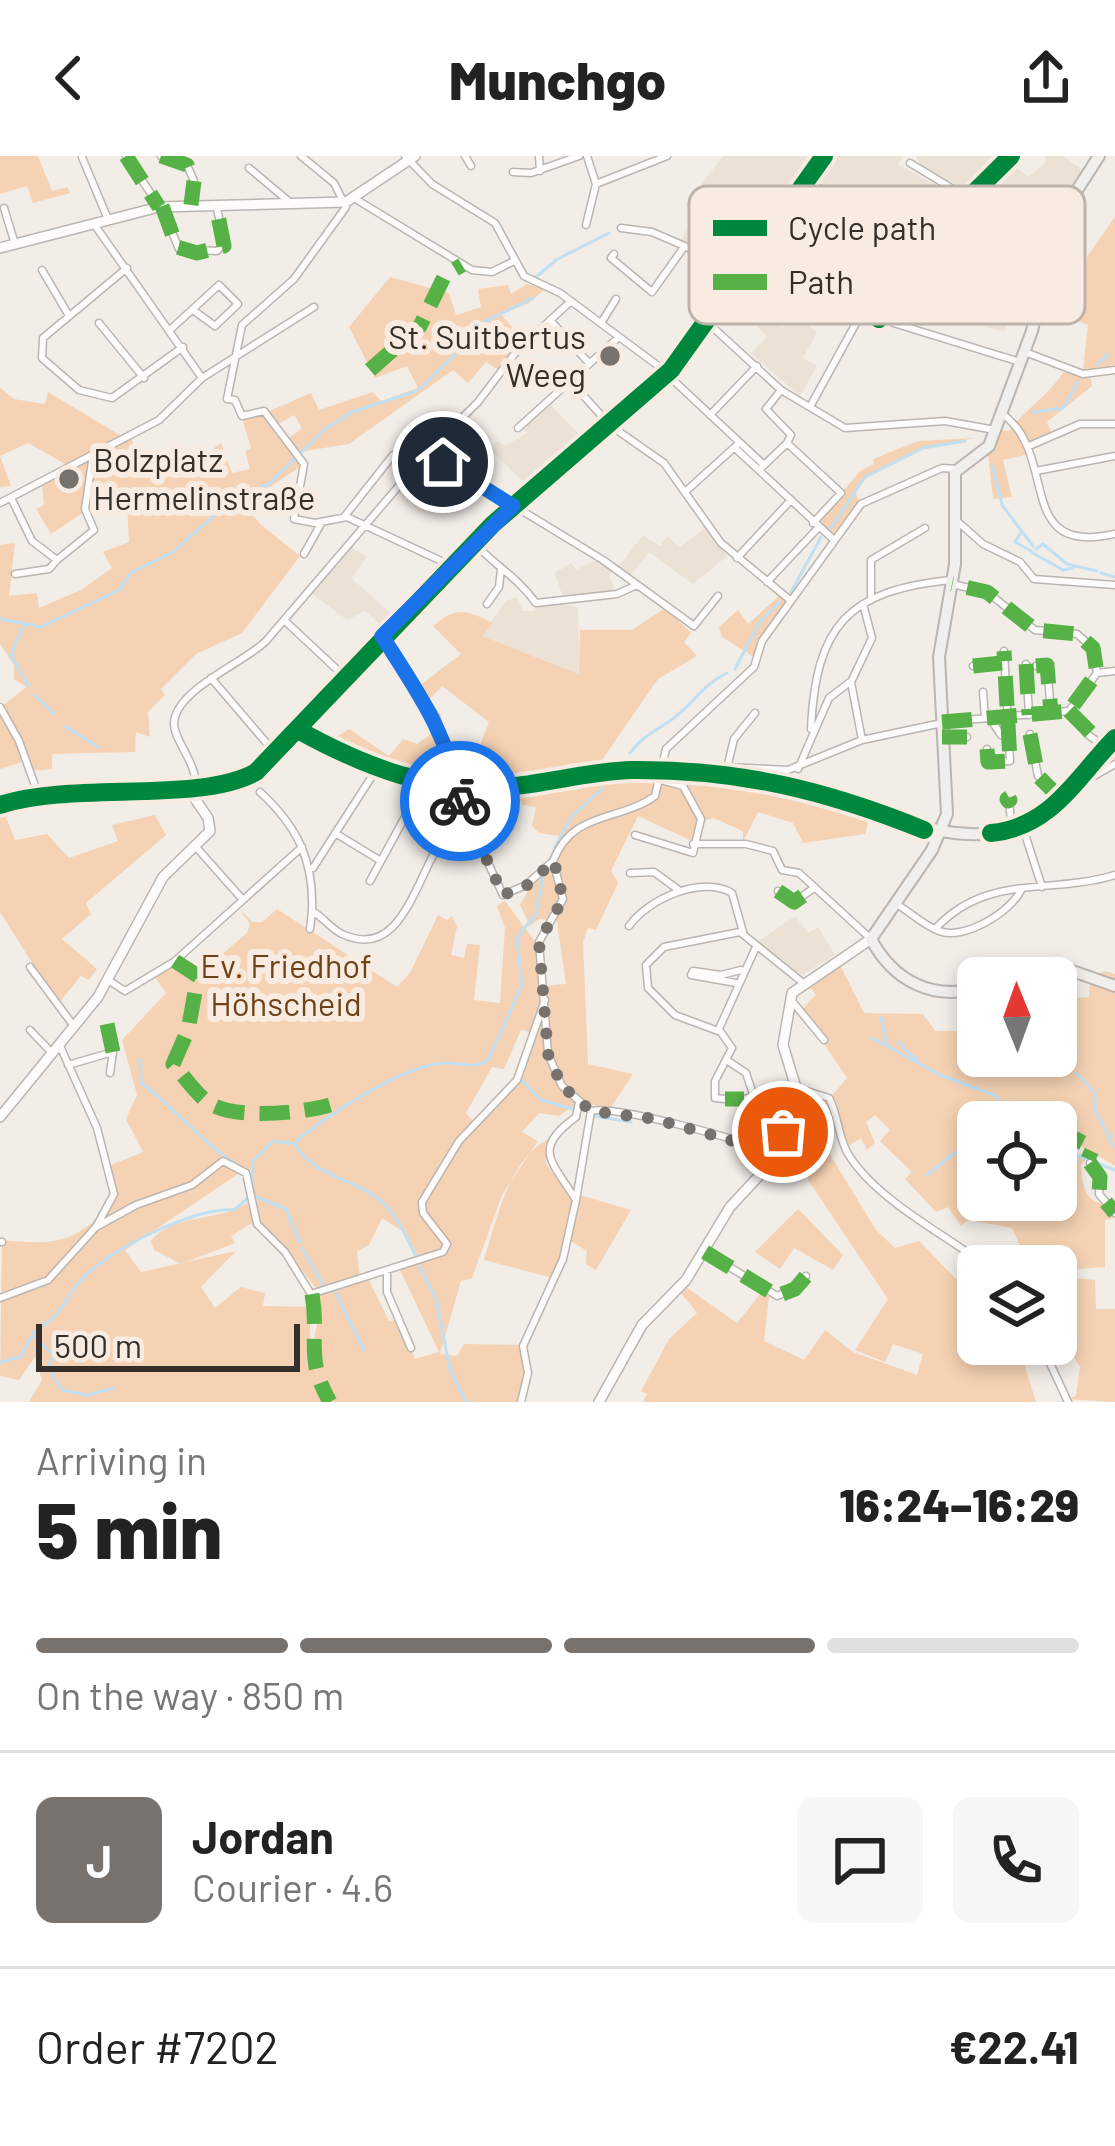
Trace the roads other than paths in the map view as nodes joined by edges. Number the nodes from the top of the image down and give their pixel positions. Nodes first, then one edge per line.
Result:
1 (126, 156) edge
2 (161, 156) edge
3 (301, 156) edge
4 (465, 156) edge
5 (539, 156) edge
6 (583, 156) edge
7 (667, 156) edge
8 (824, 156) edge
9 (1011, 156) edge
10 (1100, 156) edge
11 (82, 157) edge
12 (409, 157) edge
13 (910, 163) dead end
14 (471, 166) dead end
15 (249, 168) dead end
16 (540, 171) junction
17 (513, 172) dead end
18 (807, 179) junction
19 (596, 184) junction
20 (802, 186) edge
21 (816, 186) edge
22 (948, 186) edge
23 (980, 186) edge
24 (1080, 186) edge
25 (350, 200) junction
26 (331, 203) junction
27 (191, 205) junction
28 (216, 205) junction
29 (294, 206) junction
30 (160, 207) junction
31 (4, 208) dead end
32 (107, 217) junction
33 (339, 219) junction
34 (92, 221) junction
35 (586, 225) dead end
36 (621, 228) dead end
37 (15, 244) junction
38 (685, 247) junction
39 (0, 248) edge
40 (689, 248) edge
41 (614, 254) dead end
42 (514, 261) junction
43 (127, 268) junction
44 (41, 270) dead end
45 (616, 299) dead end
46 (571, 301) junction
47 (314, 308) dead end
48 (193, 310) junction
49 (68, 314) junction
50 (550, 320) junction
51 (99, 323) dead end
52 (601, 323) junction
53 (704, 324) edge
54 (708, 324) edge
55 (856, 324) edge
56 (894, 324) edge
57 (1030, 324) edge
58 (171, 329) junction
59 (619, 337) junction
60 (183, 347) junction
61 (236, 355) junction
62 (1022, 357) junction
63 (590, 363) junction
64 (757, 366) junction
65 (1115, 370) edge
66 (667, 373) junction
67 (144, 378) junction
68 (202, 378) junction
69 (570, 381) junction
70 (781, 390) junction
71 (810, 407) junction
72 (1001, 413) junction
73 (710, 415) junction
74 (609, 424) junction
75 (1115, 424) edge
76 (518, 428) dead end
77 (995, 430) junction
78 (787, 442) junction
79 (737, 445) junction
80 (1028, 446) junction
81 (428, 453) junction
82 (93, 455) junction
83 (394, 455) dead end
84 (1115, 456) edge
85 (761, 468) junction
86 (956, 469) junction
87 (1036, 471) junction
88 (684, 492) junction
89 (12, 500) junction
90 (790, 501) junction
91 (0, 503) edge
92 (513, 506) junction
93 (344, 517) junction
94 (954, 519) junction
95 (322, 522) junction
96 (364, 524) junction
97 (816, 525) junction
98 (925, 528) dead end
99 (1115, 534) edge
100 (834, 540) junction
101 (475, 543) junction
102 (304, 554) dead end
103 (737, 558) junction
104 (57, 560) junction
105 (446, 561) junction
106 (501, 569) junction
107 (15, 574) dead end
108 (767, 582) junction
109 (952, 582) junction
110 (637, 585) junction
111 (1115, 585) edge
112 (718, 596) dead end
113 (791, 601) junction
114 (867, 602) junction
115 (487, 604) dead end
116 (284, 620) junction
117 (382, 636) junction
118 (1004, 651) dead end
119 (1003, 663) junction
120 (1026, 664) dead end
121 (1036, 665) dead end
122 (973, 666) dead end
123 (1115, 670) edge
124 (1097, 673) junction
125 (345, 677) junction
126 (211, 678) junction
127 (851, 682) junction
128 (983, 692) dead end
129 (0, 707) edge
130 (1069, 711) junction
131 (755, 713) dead end
132 (1051, 713) junction
133 (1029, 715) junction
134 (1006, 717) junction
135 (988, 718) junction
136 (942, 723) junction
137 (301, 726) junction
138 (811, 729) junction
139 (1030, 734) dead end
140 (1001, 735) dead end
141 (942, 737) junction
142 (967, 737) dead end
143 (1115, 738) edge
144 (862, 740) junction
145 (987, 749) dead end
146 (1110, 751) edge
147 (276, 754) junction
148 (1115, 764) edge
149 (727, 768) junction
150 (662, 769) junction
151 (797, 769) junction
152 (376, 770) junction
153 (1088, 780) dead end
154 (425, 781) junction
155 (459, 786) junction
156 (193, 787) junction
157 (260, 792) dead end
158 (38, 794) junction
159 (1062, 800) junction
160 (1009, 801) dead end
161 (642, 804) junction
162 (0, 805) edge
163 (638, 816) dead end
164 (946, 819) junction
165 (468, 820) junction
166 (1017, 828) junction
167 (924, 830) junction
168 (335, 833) junction
169 (635, 835) dead end
170 (941, 835) junction
171 (958, 835) junction
172 (693, 844) junction
173 (196, 847) junction
174 (302, 847) junction
175 (932, 850) junction
176 (381, 861) junction
177 (554, 861) junction
178 (311, 869) junction
179 (630, 873) dead end
180 (1115, 874) edge
181 (370, 881) dead end
182 (1042, 887) junction
183 (814, 888) junction
184 (1022, 888) junction
185 (680, 891) junction
186 (778, 891) dead end
187 (243, 900) junction
188 (898, 905) junction
189 (312, 911) junction
190 (629, 926) dead end
191 (310, 929) dead end
192 (935, 929) junction
193 (743, 932) junction
194 (871, 939) junction
195 (756, 947) junction
196 (30, 967) dead end
197 (741, 970) junction
198 (1077, 973) edge
199 (108, 980) junction
200 (736, 982) junction
201 (802, 982) junction
202 (1115, 986) edge
203 (957, 990) edge
204 (790, 998) junction
205 (545, 1000) junction
206 (76, 1027) junction
207 (30, 1030) dead end
208 (718, 1031) junction
209 (824, 1040) dead end
210 (57, 1050) junction
211 (728, 1061) junction
212 (68, 1065) junction
213 (110, 1073) dead end
214 (797, 1088) junction
215 (725, 1099) dead end
216 (744, 1099) dead end
217 (579, 1102) junction
218 (591, 1111) junction
219 (0, 1118) edge
220 (776, 1153) junction
221 (1090, 1163) dead end
222 (576, 1200) junction
223 (1115, 1213) edge
224 (96, 1227) junction
225 (957, 1247) edge
226 (705, 1252) junction
227 (387, 1274) junction
228 (806, 1276) dead end
229 (0, 1298) edge
230 (411, 1348) dead end
231 (1051, 1365) edge
232 (521, 1402) edge
233 (599, 1402) edge
234 (1068, 1402) edge

1 - 30 street
2 - 27 street
3 - 25 street
4 - 14 street
5 - 16 street
6 - 16 street
6 - 19 street
7 - 19 street
8 - 18 main road
9 - 23 street
10 - 24 main road
11 - 32 street
12 - 25 street
12 - 42 street
13 - 22 street
15 - 29 street
16 - 17 street
18 - 20 main road
18 - 21 street
19 - 35 street
25 - 26 street
25 - 33 street
25 - 42 street
26 - 29 street
26 - 33 street
27 - 28 street
27 - 30 street
28 - 29 street
28 - 30 street
30 - 32 street
31 - 37 street
32 - 34 street
33 - 61 street
34 - 37 street
34 - 43 street
36 - 38 street
37 - 39 street
38 - 40 street
38 - 41 street
42 - 46 street
43 - 49 street
43 - 58 street
44 - 49 street
45 - 52 street
46 - 50 street
46 - 52 street
47 - 61 street
48 - 48 street
48 - 58 street
49 - 67 street
50 - 63 street
50 - 81 street
51 - 67 street
52 - 59 street
53 - 66 main road
54 - 64 street
55 - 71 street
56 - 62 street
57 - 62 main road
58 - 60 street
59 - 63 street
59 - 66 street
60 - 67 street
60 - 68 street
61 - 68 street
61 - 95 street
62 - 65 street
62 - 72 main road
63 - 69 street
64 - 70 street
64 - 73 street
66 - 73 street
66 - 74 main road
68 - 82 street
69 - 74 street
69 - 76 street
70 - 71 street
70 - 78 street
71 - 77 street
72 - 77 main road
72 - 80 street
73 - 79 street
74 - 88 street
74 - 92 main road
75 - 80 street
77 - 86 main road
78 - 85 street
78 - 97 street
79 - 85 street
79 - 88 street
80 - 87 street
81 - 92 street
81 - 96 street
82 - 89 street
82 - 104 street
83 - 93 street
84 - 87 street
85 - 90 street
86 - 94 main road
86 - 100 street
87 - 99 street
88 - 103 street
89 - 91 street
89 - 104 street
90 - 97 street
90 - 103 street
92 - 101 main road
92 - 110 street
93 - 95 street
93 - 96 street
94 - 109 main road
94 - 111 street
95 - 102 street
96 - 105 street
96 - 116 street
97 - 100 street
97 - 108 street
98 - 114 street
100 - 113 street
101 - 105 main road
101 - 106 street
103 - 108 street
104 - 107 street
105 - 117 main road
106 - 110 street
106 - 115 street
108 - 113 street
109 - 114 street
109 - 124 street
109 - 136 main road
110 - 112 street
113 - 150 street
114 - 127 street
114 - 138 street
116 - 125 street
116 - 126 street
117 - 125 main road
117 - 155 street
118 - 119 street
119 - 122 street
119 - 134 street
120 - 133 street
121 - 132 street
123 - 124 street
124 - 130 street
125 - 137 main road
126 - 147 street
126 - 156 street
127 - 138 street
127 - 144 street
128 - 135 street
129 - 158 street
130 - 132 street
130 - 146 street
131 - 149 street
132 - 133 street
133 - 134 street
134 - 135 street
134 - 145 street
135 - 136 street
135 - 140 street
136 - 141 main road
136 - 144 street
137 - 147 main road
137 - 152 main road
138 - 151 street
139 - 159 street
141 - 142 street
141 - 164 main road
143 - 146 main road
144 - 151 street
146 - 159 main road
147 - 156 main road
148 - 153 street
149 - 150 street
149 - 151 street
150 - 155 main road
150 - 161 street
150 - 167 main road
150 - 172 street
152 - 154 main road
152 - 168 street
154 - 155 main road
154 - 176 street
155 - 165 street
156 - 158 main road
156 - 173 street
157 - 174 street
158 - 162 main road
159 - 166 main road
160 - 166 street
161 - 163 street
161 - 177 street
164 - 167 main road
164 - 170 main road
164 - 171 main road
165 - 177 street
165 - 189 street
166 - 171 main road
166 - 182 street
167 - 170 main road
167 - 175 main road
168 - 176 street
168 - 178 street
169 - 172 street
170 - 171 main road
170 - 175 main road
171 - 175 main road
172 - 183 street
173 - 187 street
173 - 199 street
174 - 178 street
174 - 187 street
175 - 188 main road
176 - 181 street
177 - 205 street
178 - 189 street
179 - 185 street
180 - 182 street
182 - 184 street
183 - 186 street
183 - 194 street
184 - 192 street
184 - 192 street
185 - 190 street
185 - 193 street
187 - 199 street
188 - 192 street
188 - 194 main road
189 - 191 street
193 - 195 street
193 - 208 street
194 - 201 street
194 - 203 main road
195 - 197 street
195 - 201 street
196 - 206 street
197 - 200 street
197 - 200 street
198 - 202 main road
199 - 206 street
200 - 208 street
201 - 204 street
204 - 209 street
204 - 214 street
205 - 217 street
205 - 227 street
206 - 210 street
207 - 210 street
208 - 211 street
210 - 212 street
210 - 219 street
211 - 215 street
211 - 216 street
212 - 213 street
212 - 224 street
214 - 220 street
214 - 225 street
217 - 218 street
217 - 222 street
218 - 220 street
218 - 222 street
220 - 226 street
221 - 223 street
222 - 232 street
224 - 227 street
224 - 229 street
226 - 228 street
226 - 233 street
227 - 230 street
231 - 234 street

